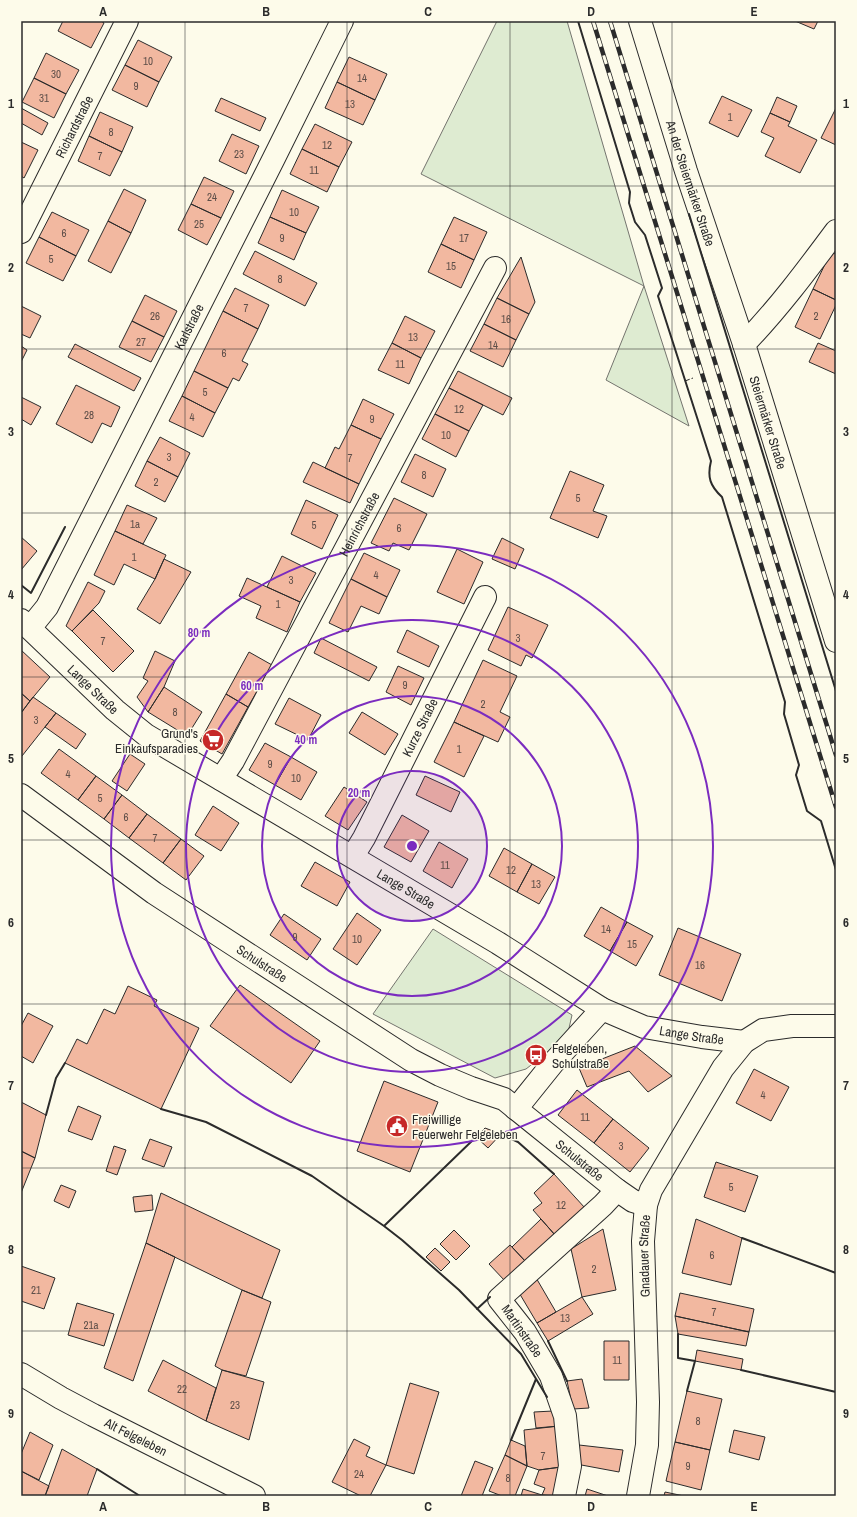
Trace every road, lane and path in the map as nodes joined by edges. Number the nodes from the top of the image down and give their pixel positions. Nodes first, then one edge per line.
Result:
1 (127, 21) edge
2 (342, 21) edge
3 (640, 21) edge
4 (836, 231) edge
5 (21, 232) edge
6 (496, 268) dead end
7 (744, 344) junction
8 (484, 598) dead end
9 (25, 624) edge
10 (836, 641) edge
11 (221, 779) junction
12 (21, 795) edge
13 (353, 856) junction
14 (602, 1009) junction
15 (836, 1026) edge
16 (744, 1042) junction
17 (516, 1109) junction
18 (617, 1190) junction
19 (646, 1205) junction
20 (21, 1374) edge
21 (254, 1496) edge
22 (564, 1496) edge
23 (638, 1496) edge

1 - 5 street, Richardstraße
2 - 9 street, Karlstraße
3 - 7 street, An der Steiermärker Straße
4 - 7 street
6 - 11 street, Heinrichstraße
7 - 10 street, Steiermärker Straße
8 - 13 street, Kurze Straße
9 - 11 street, Lange Straße
11 - 13 street, Lange Straße
12 - 17 street, Schulstraße
13 - 14 street, Lange Straße
14 - 16 street, Lange Straße
14 - 17 street
15 - 16 street
16 - 19 street, Gnadauer Straße
17 - 18 street, Schulstraße
18 - 19 street, Schulstraße
18 - 22 street, Martinstraße
19 - 23 street, Gnadauer Straße
20 - 21 street, Alt Felgeleben

